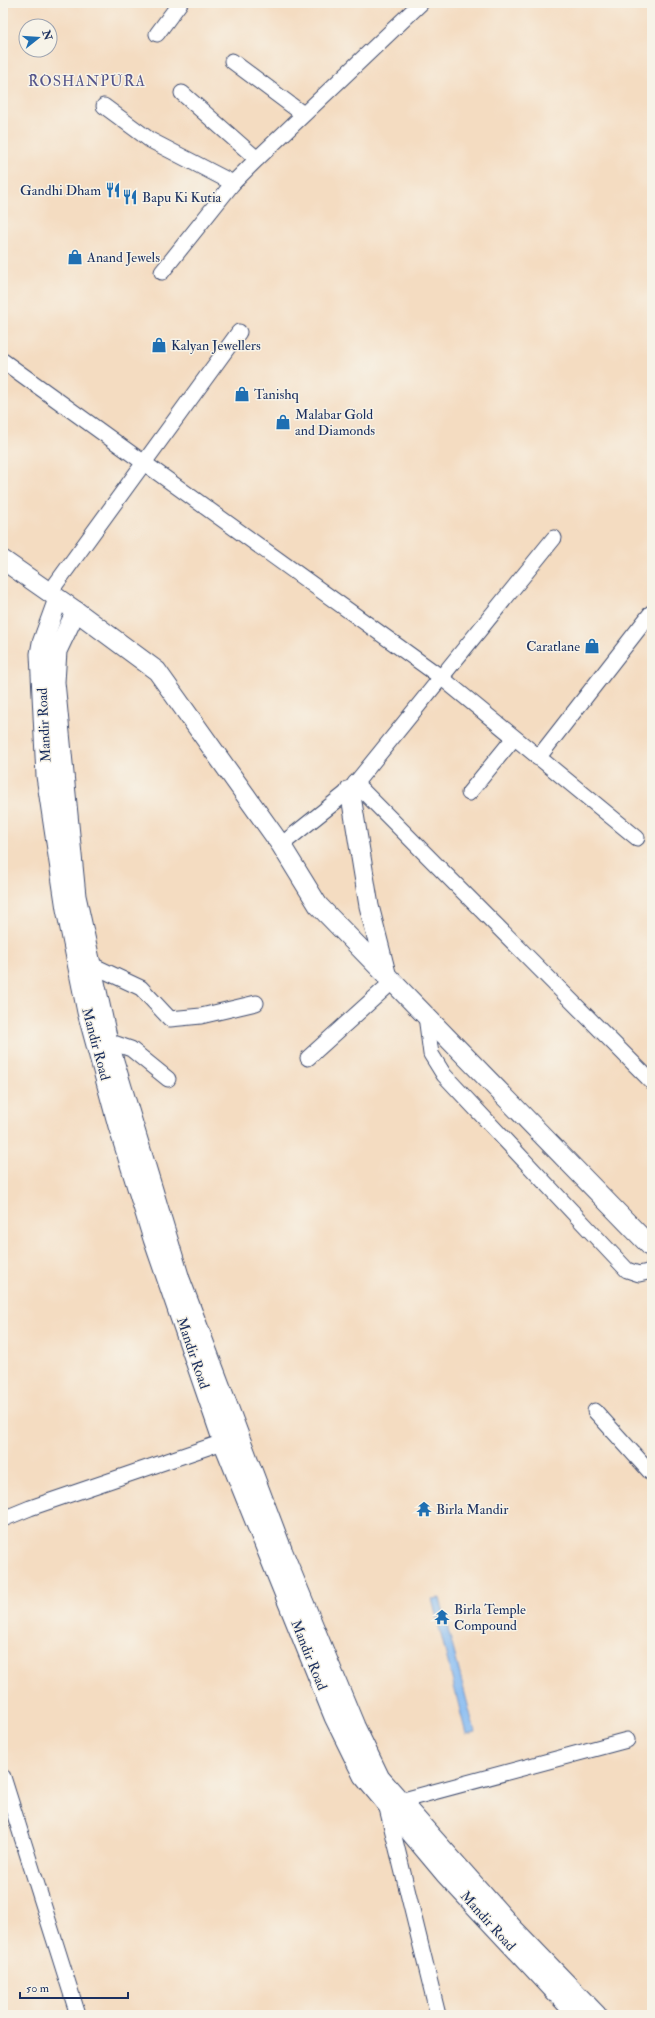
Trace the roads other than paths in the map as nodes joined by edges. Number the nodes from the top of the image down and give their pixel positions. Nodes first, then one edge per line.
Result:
1 (180, 3) edge
2 (420, 3) edge
3 (157, 34) dead end
4 (232, 61) dead end
5 (182, 93) dead end
6 (104, 106) dead end
7 (303, 114) junction
8 (257, 159) junction
9 (233, 183) junction
10 (162, 272) dead end
11 (239, 332) dead end
12 (3, 361) edge
13 (146, 463) junction
14 (554, 538) dead end
15 (3, 560) edge
16 (54, 596) junction
17 (76, 611) junction
18 (651, 613) dead end
19 (442, 678) junction
20 (514, 738) junction
21 (538, 758) junction
22 (352, 787) junction
23 (469, 793) dead end
24 (637, 838) dead end
25 (281, 845) junction
26 (92, 965) junction
27 (389, 980) junction
28 (256, 1003) dead end
29 (426, 1016) junction
30 (108, 1041) junction
31 (308, 1058) dead end
32 (168, 1079) dead end
33 (652, 1082) edge
34 (652, 1248) edge
35 (652, 1271) edge
36 (596, 1411) dead end
37 (223, 1442) junction
38 (652, 1474) edge
39 (3, 1518) edge
40 (627, 1740) dead end
41 (3, 1777) edge
42 (393, 1803) junction
43 (78, 2015) edge
44 (438, 2015) edge
45 (576, 2015) edge
46 (596, 2015) edge

1 - 3 street
2 - 7 street
4 - 7 street
5 - 8 street
6 - 9 street
7 - 8 street
8 - 9 street
9 - 10 street
11 - 13 street
12 - 13 street
13 - 16 street
13 - 19 street
14 - 19 street
15 - 16 street
16 - 17 street
16 - 37 street, Mandir Road
17 - 25 street
17 - 26 street, Mandir Road
18 - 21 street
19 - 20 street
19 - 22 street
20 - 21 street
20 - 23 street
21 - 24 street
22 - 25 street
22 - 27 street
22 - 33 street
25 - 27 street
26 - 28 street
26 - 30 street, Mandir Road
27 - 29 street
27 - 31 street
29 - 34 street
29 - 35 street
30 - 32 street
30 - 42 street, Mandir Road
36 - 38 street
37 - 39 street
37 - 42 street, Mandir Road
40 - 42 street
41 - 43 street
42 - 44 street
42 - 45 street, Mandir Road
42 - 46 street, Mandir Road

